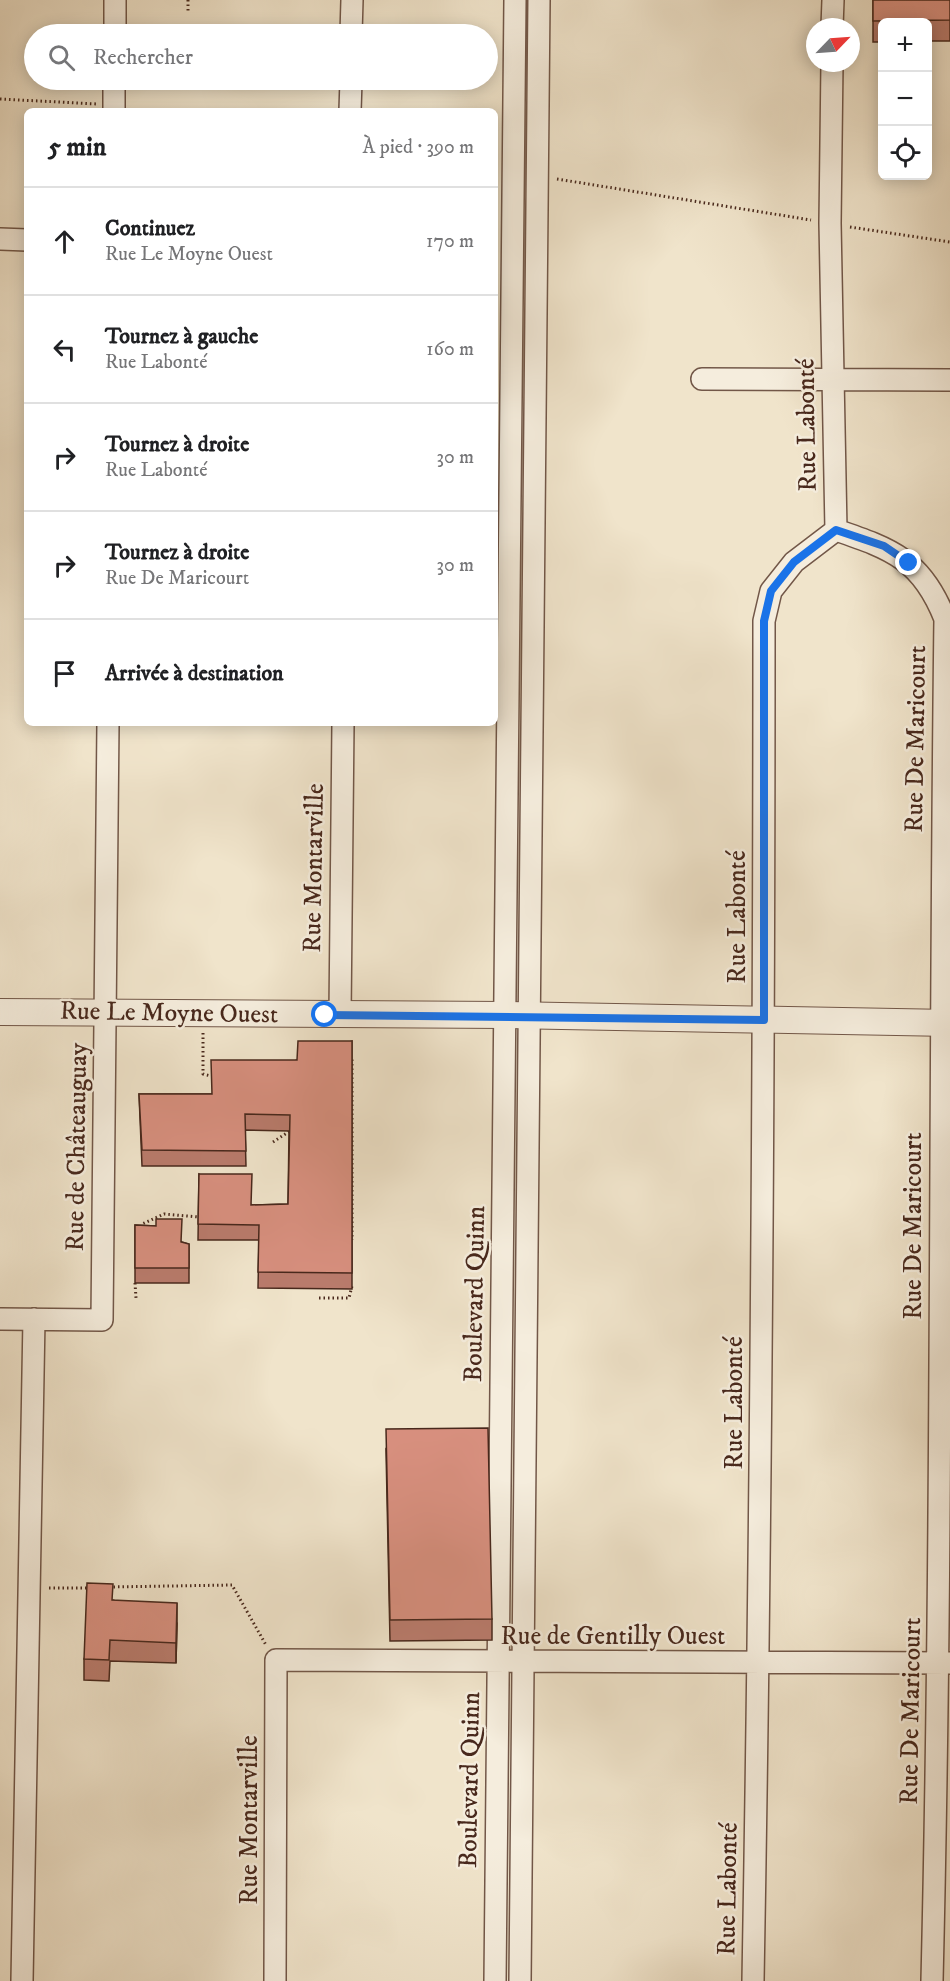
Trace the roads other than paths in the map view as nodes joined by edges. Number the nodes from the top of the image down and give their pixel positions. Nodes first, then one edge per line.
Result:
1 (115, 0) edge
2 (352, 0) edge
3 (515, 0) edge
4 (539, 0) edge
5 (832, 0) edge
6 (832, 18) edge
7 (115, 24) edge
8 (351, 24) edge
9 (832, 72) edge
10 (111, 90) edge
11 (351, 90) edge
12 (105, 107) edge
13 (350, 108) edge
14 (0, 239) edge
15 (24, 240) edge
16 (702, 379) dead end
17 (833, 380) junction
18 (950, 380) edge
19 (836, 530) junction
20 (509, 608) junction
21 (534, 608) junction
22 (108, 726) edge
23 (343, 726) edge
24 (0, 1012) edge
25 (105, 1012) junction
26 (340, 1015) junction
27 (505, 1015) junction
28 (530, 1016) junction
29 (764, 1020) junction
30 (945, 1022) edge
31 (0, 1318) edge
32 (34, 1319) junction
33 (276, 1660) joint
34 (498, 1662) junction
35 (523, 1663) junction
36 (945, 1663) edge
37 (759, 1664) junction
38 (22, 1981) edge
39 (275, 1981) edge
40 (495, 1981) edge
41 (520, 1981) edge
42 (753, 1981) edge
43 (933, 1981) edge

1 - 7 street
2 - 8 street
3 - 20 street, Boulevard Quinn
4 - 21 street, Boulevard Quinn
5 - 6 street
9 - 17 street, Rue Labonté
10 - 12 street
11 - 13 street
14 - 15 street
16 - 17 street
17 - 18 street
17 - 19 street, Rue Labonté
19 - 29 street, Rue Labonté
19 - 30 street, Rue De Maricourt
20 - 21 street
20 - 27 street, Boulevard Quinn
21 - 28 street, Boulevard Quinn
22 - 25 street, Rue de Châteauguay
23 - 26 street, Rue Montarville
24 - 25 street, Rue Le Moyne Ouest
25 - 26 street, Rue Le Moyne Ouest
25 - 32 street, Rue de Châteauguay
26 - 27 street, Rue Le Moyne Ouest
27 - 28 street, Rue Le Moyne Ouest
27 - 34 street, Boulevard Quinn
28 - 29 street, Rue Le Moyne Ouest
28 - 35 street, Boulevard Quinn
29 - 30 street, Rue Le Moyne Ouest
29 - 37 street, Rue Labonté
30 - 36 street, Rue De Maricourt
31 - 32 street
32 - 38 street
33 - 34 street, Rue de Gentilly Ouest
33 - 39 street, Rue Montarville
34 - 35 street, Rue de Gentilly Ouest
34 - 40 street, Boulevard Quinn
35 - 37 street, Rue de Gentilly Ouest
35 - 41 street, Boulevard Quinn
36 - 37 street, Rue de Gentilly Ouest
36 - 43 street, Rue De Maricourt
37 - 42 street, Rue Labonté

